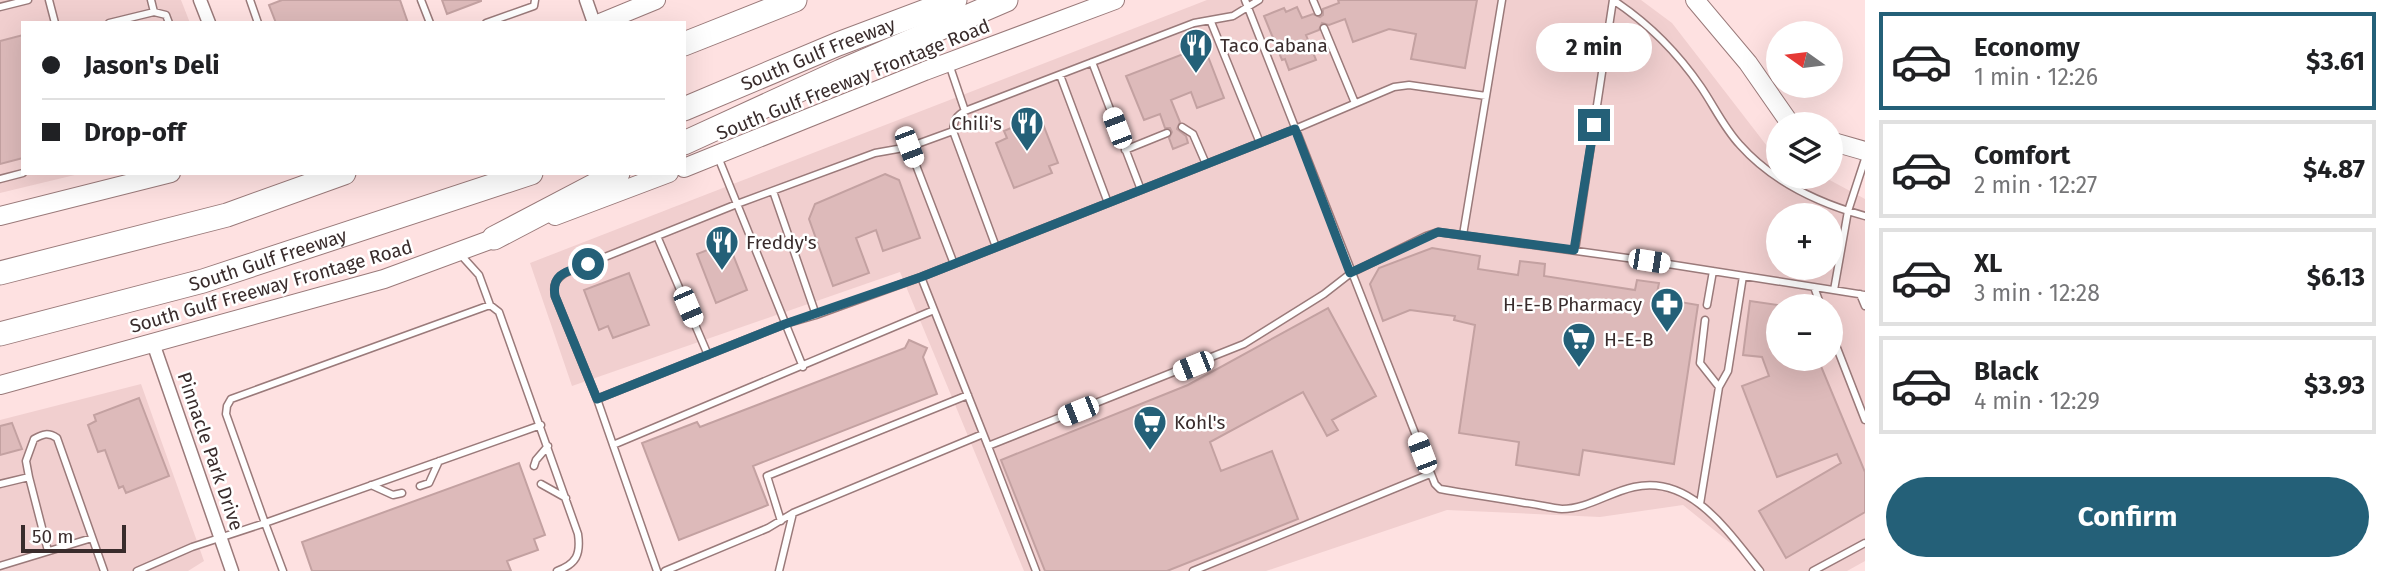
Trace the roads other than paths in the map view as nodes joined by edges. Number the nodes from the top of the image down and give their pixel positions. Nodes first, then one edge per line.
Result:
1 (28, 0) edge
2 (49, 0) edge
3 (151, 0) edge
4 (200, 0) edge
5 (250, 0) edge
6 (421, 0) edge
7 (535, 0) edge
8 (586, 0) edge
9 (656, 0) edge
10 (795, 0) edge
11 (955, 0) edge
12 (1006, 0) edge
13 (1115, 0) edge
14 (1245, 0) edge
15 (1259, 0) edge
16 (1313, 0) edge
17 (1502, 0) edge
18 (1613, 0) edge
19 (1695, 0) edge
20 (0, 7) edge
21 (1249, 9) junction
22 (154, 12) junction
23 (1318, 12) dead end
24 (54, 21) edge
25 (117, 21) edge
26 (168, 21) edge
27 (208, 21) edge
28 (257, 21) edge
29 (429, 21) edge
30 (492, 21) edge
31 (593, 21) edge
32 (605, 21) edge
33 (1211, 22) junction
34 (1324, 27) dead end
35 (686, 43) edge
36 (1092, 62) junction
37 (948, 63) junction
38 (1060, 75) junction
39 (1486, 96) junction
40 (1355, 103) junction
41 (686, 108) edge
42 (965, 111) junction
43 (1782, 112) edge
44 (1182, 127) dead end
45 (1295, 129) junction
46 (953, 131) junction
47 (1167, 133) dead end
48 (686, 142) edge
49 (1260, 143) junction
50 (1843, 145) edge
51 (909, 147) junction
52 (1125, 150) junction
53 (1865, 151) edge
54 (717, 155) junction
55 (1865, 159) edge
56 (1206, 164) junction
57 (686, 167) edge
58 (21, 174) edge
59 (163, 175) edge
60 (338, 175) edge
61 (525, 175) edge
62 (614, 175) edge
63 (664, 175) edge
64 (0, 179) edge
65 (1141, 190) junction
66 (773, 191) junction
67 (1108, 203) junction
68 (737, 204) junction
69 (1848, 211) junction
70 (0, 216) edge
71 (1865, 216) edge
72 (1464, 234) junction
73 (657, 236) junction
74 (494, 239) junction
75 (996, 247) junction
76 (1574, 250) junction
77 (458, 252) junction
78 (954, 264) junction
79 (1713, 271) junction
80 (0, 273) edge
81 (1350, 273) junction
82 (1743, 275) junction
83 (921, 277) junction
84 (1814, 287) junction
85 (1834, 290) junction
86 (1817, 294) edge
87 (1863, 295) edge
88 (490, 305) junction
89 (1707, 305) dead end
90 (1865, 306) edge
91 (934, 310) junction
92 (816, 315) junction
93 (1705, 320) dead end
94 (785, 324) junction
95 (0, 334) edge
96 (153, 343) junction
97 (708, 355) junction
98 (1843, 364) edge
99 (803, 367) junction
100 (0, 385) edge
101 (1719, 387) junction
102 (968, 395) junction
103 (1865, 396) edge
104 (597, 399) junction
105 (1857, 400) junction
106 (1865, 421) edge
107 (541, 425) junction
108 (983, 434) junction
109 (613, 445) junction
110 (548, 446) junction
111 (988, 446) junction
112 (439, 461) junction
113 (534, 466) dead end
114 (1430, 474) junction
115 (29, 477) junction
116 (0, 484) edge
117 (541, 484) dead end
118 (371, 485) junction
119 (421, 486) dead end
120 (402, 492) dead end
121 (566, 498) junction
122 (1699, 504) junction
123 (793, 513) junction
124 (781, 521) junction
125 (265, 523) junction
126 (92, 538) junction
127 (221, 538) junction
128 (1865, 543) edge
129 (48, 551) junction
130 (0, 566) edge
131 (104, 571) edge
132 (137, 571) edge
133 (232, 571) edge
134 (283, 571) edge
135 (556, 571) edge
136 (657, 571) edge
137 (665, 571) edge
138 (779, 571) edge
139 (1036, 571) edge
140 (1193, 571) edge
141 (1760, 571) edge
142 (1813, 571) edge

1 - 20 lane
2 - 24 lane
3 - 22 lane
4 - 27 street
5 - 28 lane
6 - 29 lane
7 - 30 lane
8 - 31 street
9 - 32 main road
10 - 35 highway
11 - 41 highway, South Gulf Freeway
12 - 48 highway
13 - 37 main road, South Gulf Freeway Frontage Road
14 - 21 lane
15 - 21 lane
16 - 23 lane
17 - 39 lane
18 - 69 lane
18 - 76 lane
19 - 43 main road
21 - 33 lane
21 - 45 lane
22 - 25 lane
22 - 26 lane
33 - 36 lane
33 - 49 lane
34 - 40 lane
36 - 38 lane
36 - 52 lane
37 - 42 lane
37 - 54 main road, South Gulf Freeway Frontage Road
38 - 42 lane
38 - 67 lane
39 - 40 lane
39 - 72 lane
40 - 45 lane
42 - 46 lane
44 - 56 lane
45 - 49 lane
45 - 81 lane
46 - 51 lane
46 - 75 lane
47 - 52 lane
49 - 56 lane
50 - 53 main road
51 - 66 lane
51 - 78 lane
52 - 65 lane
54 - 57 main road, South Gulf Freeway Frontage Road
54 - 68 lane
55 - 69 lane
56 - 65 lane
58 - 64 lane
59 - 70 main road
60 - 80 highway
61 - 95 highway, South Gulf Freeway
62 - 74 highway
63 - 74 main road, South Gulf Freeway Frontage Road
65 - 67 lane
66 - 68 lane
66 - 92 lane
67 - 75 lane
68 - 73 lane
68 - 94 lane
69 - 71 lane
69 - 85 lane
72 - 76 lane
72 - 81 lane
73 - 97 lane
73 - 104 lane
74 - 77 main road, South Gulf Freeway Frontage Road
75 - 78 lane
76 - 79 lane
77 - 88 lane
77 - 96 main road, South Gulf Freeway Frontage Road
78 - 83 lane
79 - 82 lane
79 - 89 lane
81 - 111 lane
81 - 114 lane
82 - 84 lane
82 - 101 lane
83 - 91 lane
83 - 92 lane
84 - 85 lane
84 - 86 lane
85 - 87 lane
87 - 90 lane
88 - 107 lane
88 - 125 lane
91 - 99 lane
91 - 102 lane
92 - 94 lane
93 - 101 lane
94 - 97 lane
94 - 99 lane
96 - 100 main road, South Gulf Freeway Frontage Road
96 - 127 street, Pinnacle Park Drive
97 - 104 lane
98 - 105 lane
99 - 109 lane
101 - 122 lane
102 - 108 lane
102 - 124 lane
103 - 105 lane
104 - 109 lane
105 - 106 lane
107 - 110 lane
107 - 112 lane
108 - 111 lane
108 - 123 lane
109 - 136 lane
110 - 113 lane
110 - 121 lane
111 - 139 lane
112 - 118 lane
112 - 119 lane
114 - 122 lane
114 - 140 lane
115 - 116 lane
115 - 126 lane
115 - 129 lane
117 - 121 lane
118 - 120 lane
118 - 125 lane
121 - 135 lane
122 - 141 lane
123 - 124 lane
123 - 138 lane
124 - 137 lane
125 - 127 lane
125 - 134 lane
126 - 129 lane
126 - 131 lane
127 - 132 lane
127 - 133 street, Pinnacle Park Drive
128 - 142 lane
129 - 130 lane

